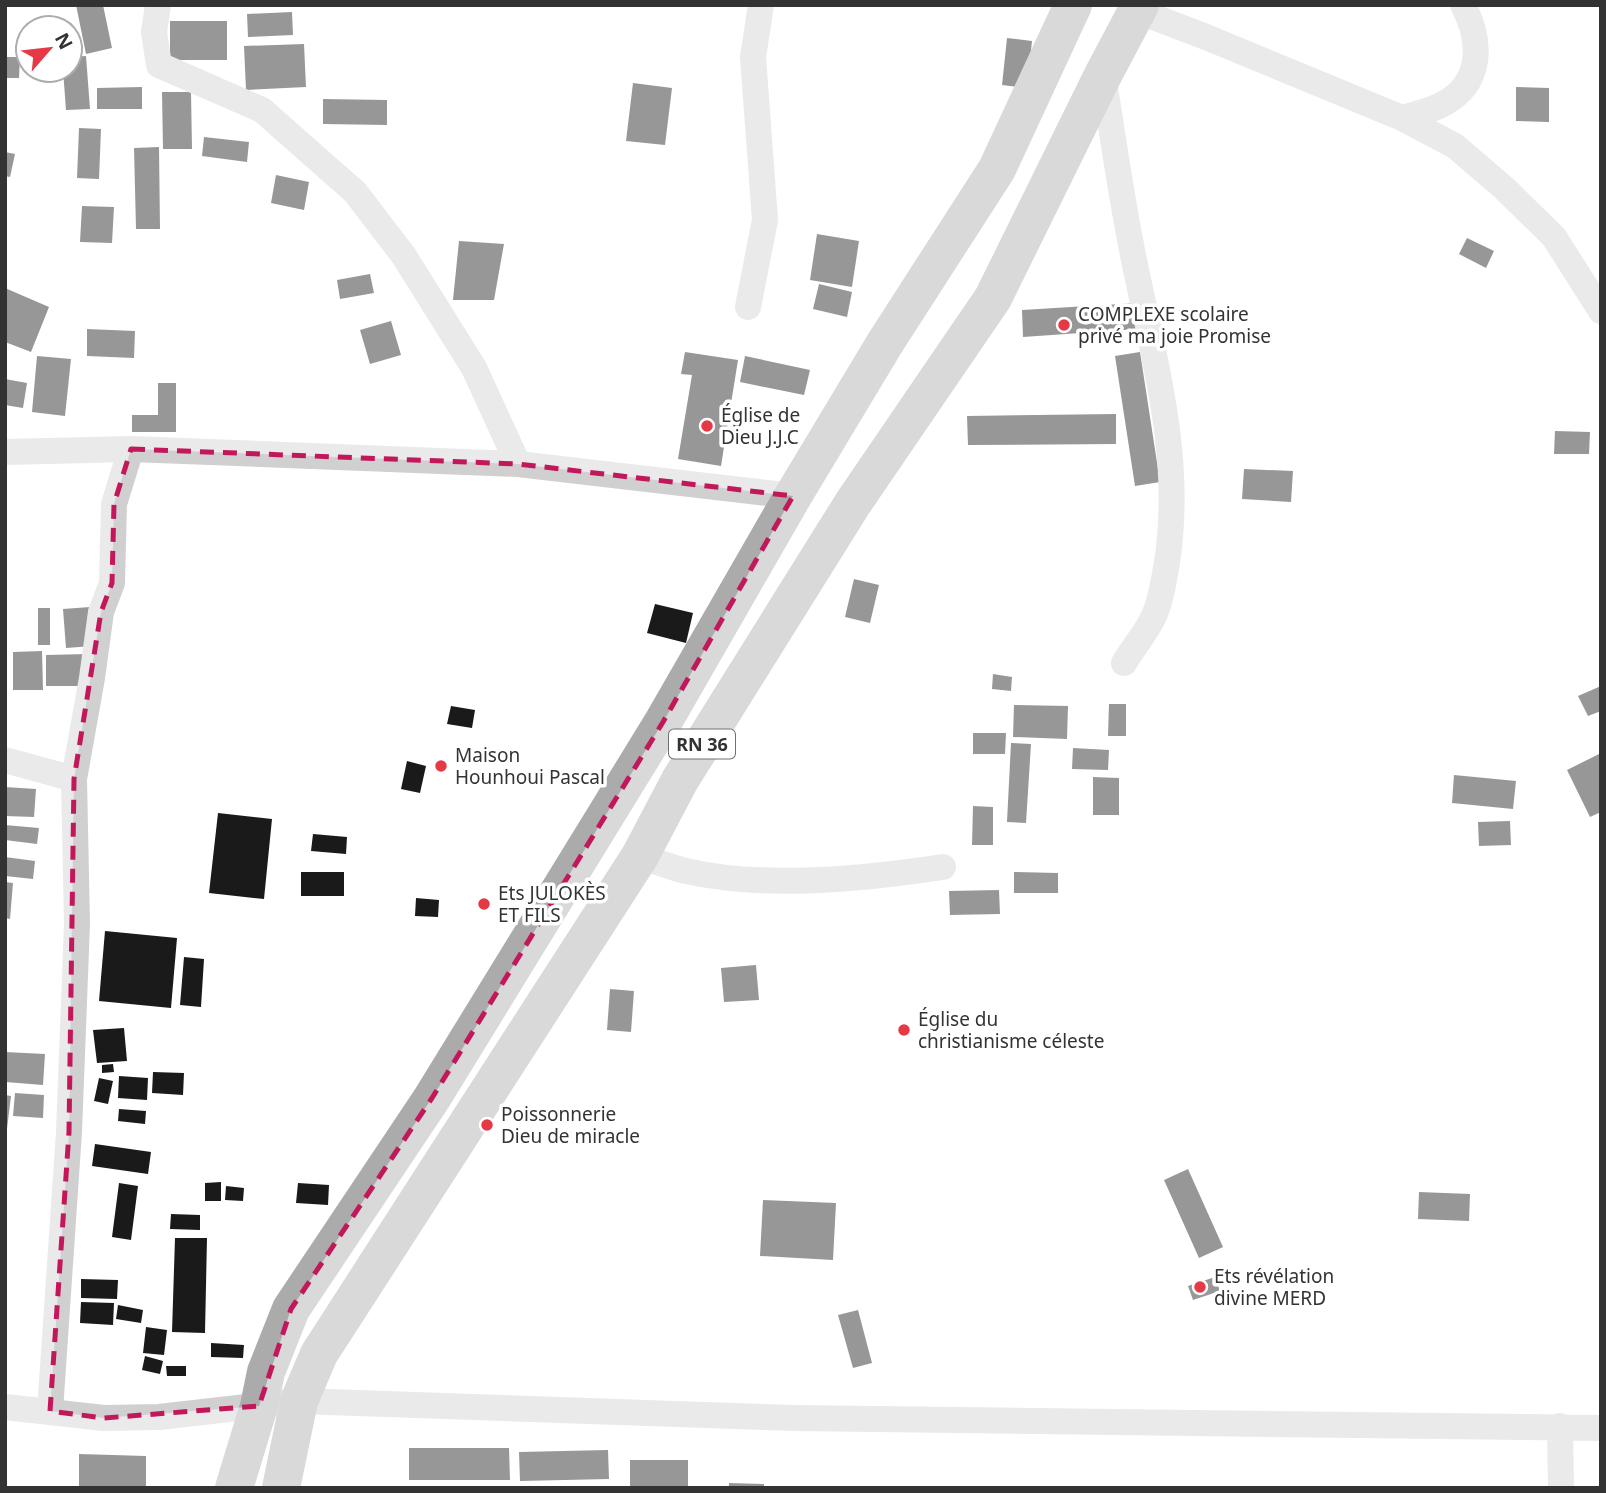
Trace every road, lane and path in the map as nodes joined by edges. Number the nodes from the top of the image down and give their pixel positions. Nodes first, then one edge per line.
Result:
1 (158, 5) edge
2 (761, 5) edge
3 (1073, 5) edge
4 (1463, 5) edge
5 (1139, 8) edge
6 (1102, 75) junction
7 (1402, 118) junction
8 (748, 307) dead end
9 (1601, 311) edge
10 (131, 449) junction
11 (5, 452) edge
12 (518, 464) junction
13 (793, 496) junction
14 (1124, 663) dead end
15 (5, 760) edge
16 (74, 779) junction
17 (640, 856) junction
18 (943, 867) dead end
19 (299, 1401) junction
20 (259, 1406) junction
21 (5, 1407) edge
22 (50, 1410) junction
23 (1560, 1426) junction
24 (1601, 1428) edge
25 (234, 1488) edge
26 (281, 1488) edge
27 (1561, 1488) edge

1 - 12 street
2 - 8 street
3 - 13 main road, RN 36
4 - 7 street
5 - 6 main road, RN 36
5 - 7 street
6 - 14 street
6 - 17 main road, RN 36
7 - 9 street
10 - 11 street
10 - 12 street
10 - 16 street
12 - 13 street
13 - 20 main road, RN 36
15 - 16 street
16 - 22 street
17 - 18 street
17 - 19 main road, RN 36
19 - 20 street
19 - 23 street
19 - 26 main road, RN 36
20 - 22 street
20 - 25 main road, RN 36
21 - 22 street
23 - 24 street
23 - 27 street

